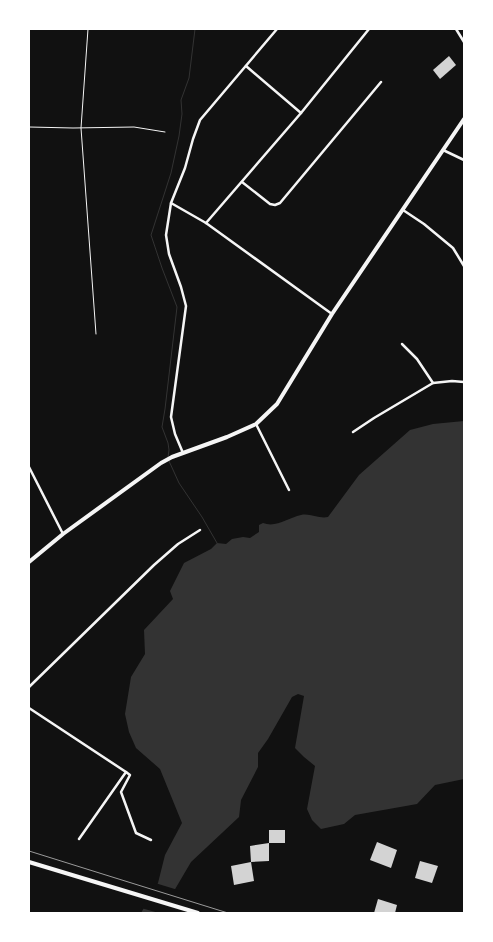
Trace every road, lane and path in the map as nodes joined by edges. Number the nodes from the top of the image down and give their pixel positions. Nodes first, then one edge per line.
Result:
1 (88, 29) edge
2 (277, 29) edge
3 (369, 29) edge
4 (456, 29) edge
5 (464, 42) edge
6 (246, 66) junction
7 (381, 82) dead end
8 (301, 112) junction
9 (464, 119) edge
10 (29, 127) edge
11 (81, 128) junction
12 (165, 132) dead end
13 (443, 150) junction
14 (464, 160) edge
15 (242, 182) junction
16 (171, 203) junction
17 (403, 210) junction
18 (206, 223) junction
19 (464, 266) edge
20 (332, 314) junction
21 (96, 334) dead end
22 (402, 344) dead end
23 (464, 382) edge
24 (434, 383) junction
25 (256, 424) junction
26 (353, 432) dead end
27 (183, 453) junction
28 (29, 467) edge
29 (288, 490) dead end
30 (200, 530) dead end
31 (63, 534) junction
32 (29, 562) edge
33 (29, 686) edge
34 (29, 708) edge
35 (126, 772) junction
36 (79, 838) dead end
37 (151, 840) dead end
38 (30, 862) edge
39 (195, 912) edge

1 - 11 path
2 - 6 street
3 - 8 street
4 - 5 street
6 - 8 street
6 - 16 street
7 - 15 street
8 - 15 street
9 - 13 main road
10 - 11 path
11 - 12 path
11 - 21 path
13 - 14 street
13 - 17 main road
15 - 18 street
16 - 18 street
16 - 27 street
17 - 19 street
17 - 20 main road
18 - 20 street
20 - 25 main road
22 - 24 street
23 - 24 street
24 - 26 street
25 - 27 main road
25 - 29 street
27 - 31 main road
28 - 31 street
30 - 33 street
31 - 32 main road
34 - 35 street
35 - 36 street
35 - 37 street
38 - 39 main road

